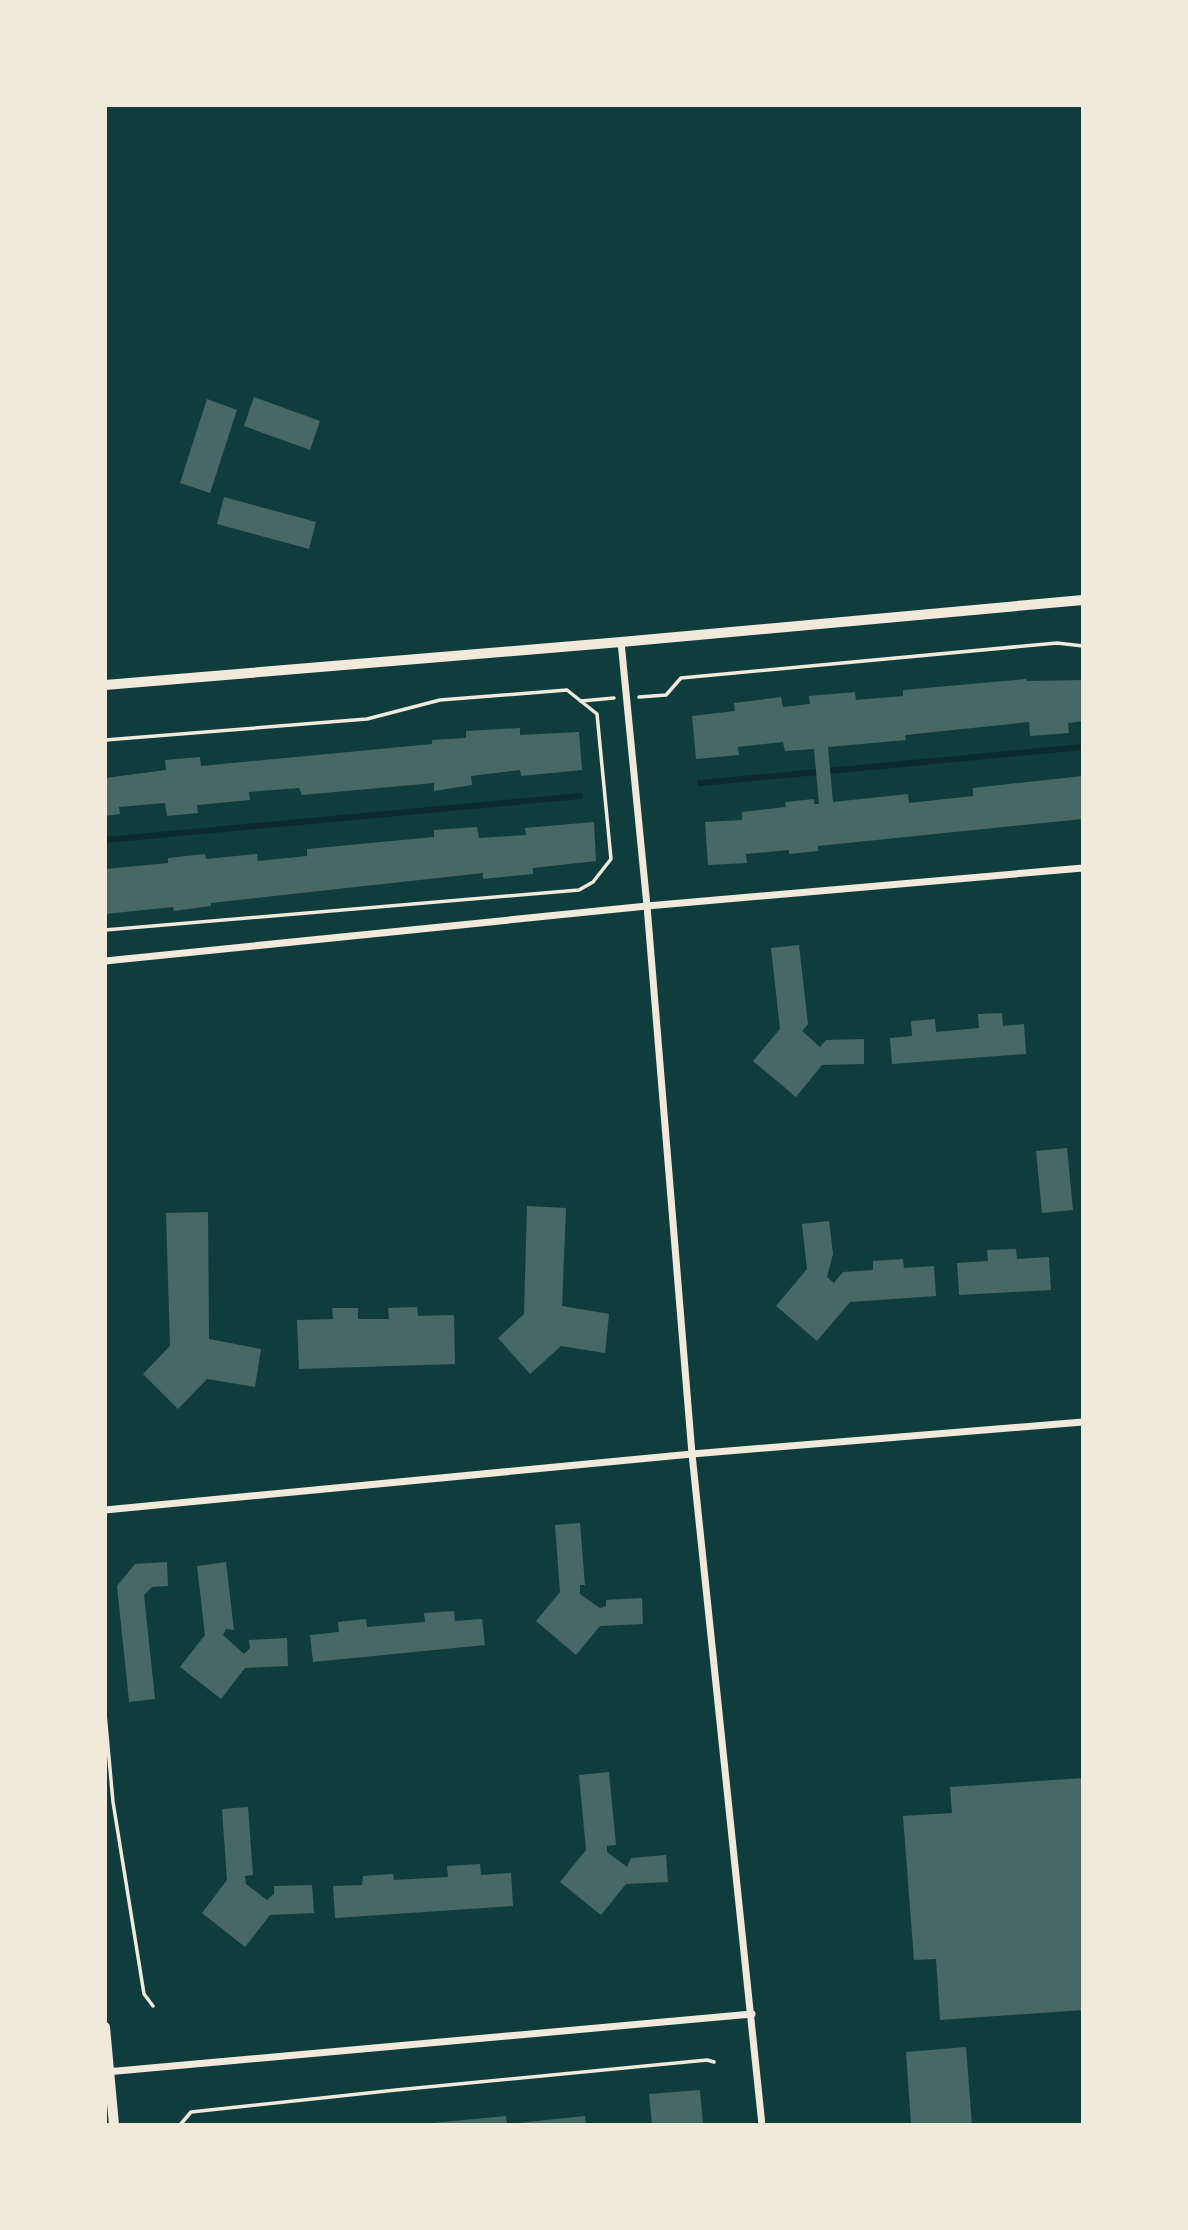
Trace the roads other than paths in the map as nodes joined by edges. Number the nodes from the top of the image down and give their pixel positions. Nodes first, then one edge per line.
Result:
1 (1083, 600) edge
2 (621, 642) junction
3 (105, 685) edge
4 (1083, 868) edge
5 (647, 906) junction
6 (105, 961) edge
7 (1083, 1422) edge
8 (692, 1454) junction
9 (105, 1510) edge
10 (752, 2014) junction
11 (105, 2027) edge
12 (107, 2072) edge
13 (114, 2125) edge
14 (762, 2125) edge

1 - 2 street
2 - 3 street
2 - 5 street
4 - 5 street
5 - 6 street
5 - 8 street
7 - 8 street
8 - 9 street
8 - 10 street
10 - 12 street
10 - 14 street
11 - 12 street
12 - 13 street

